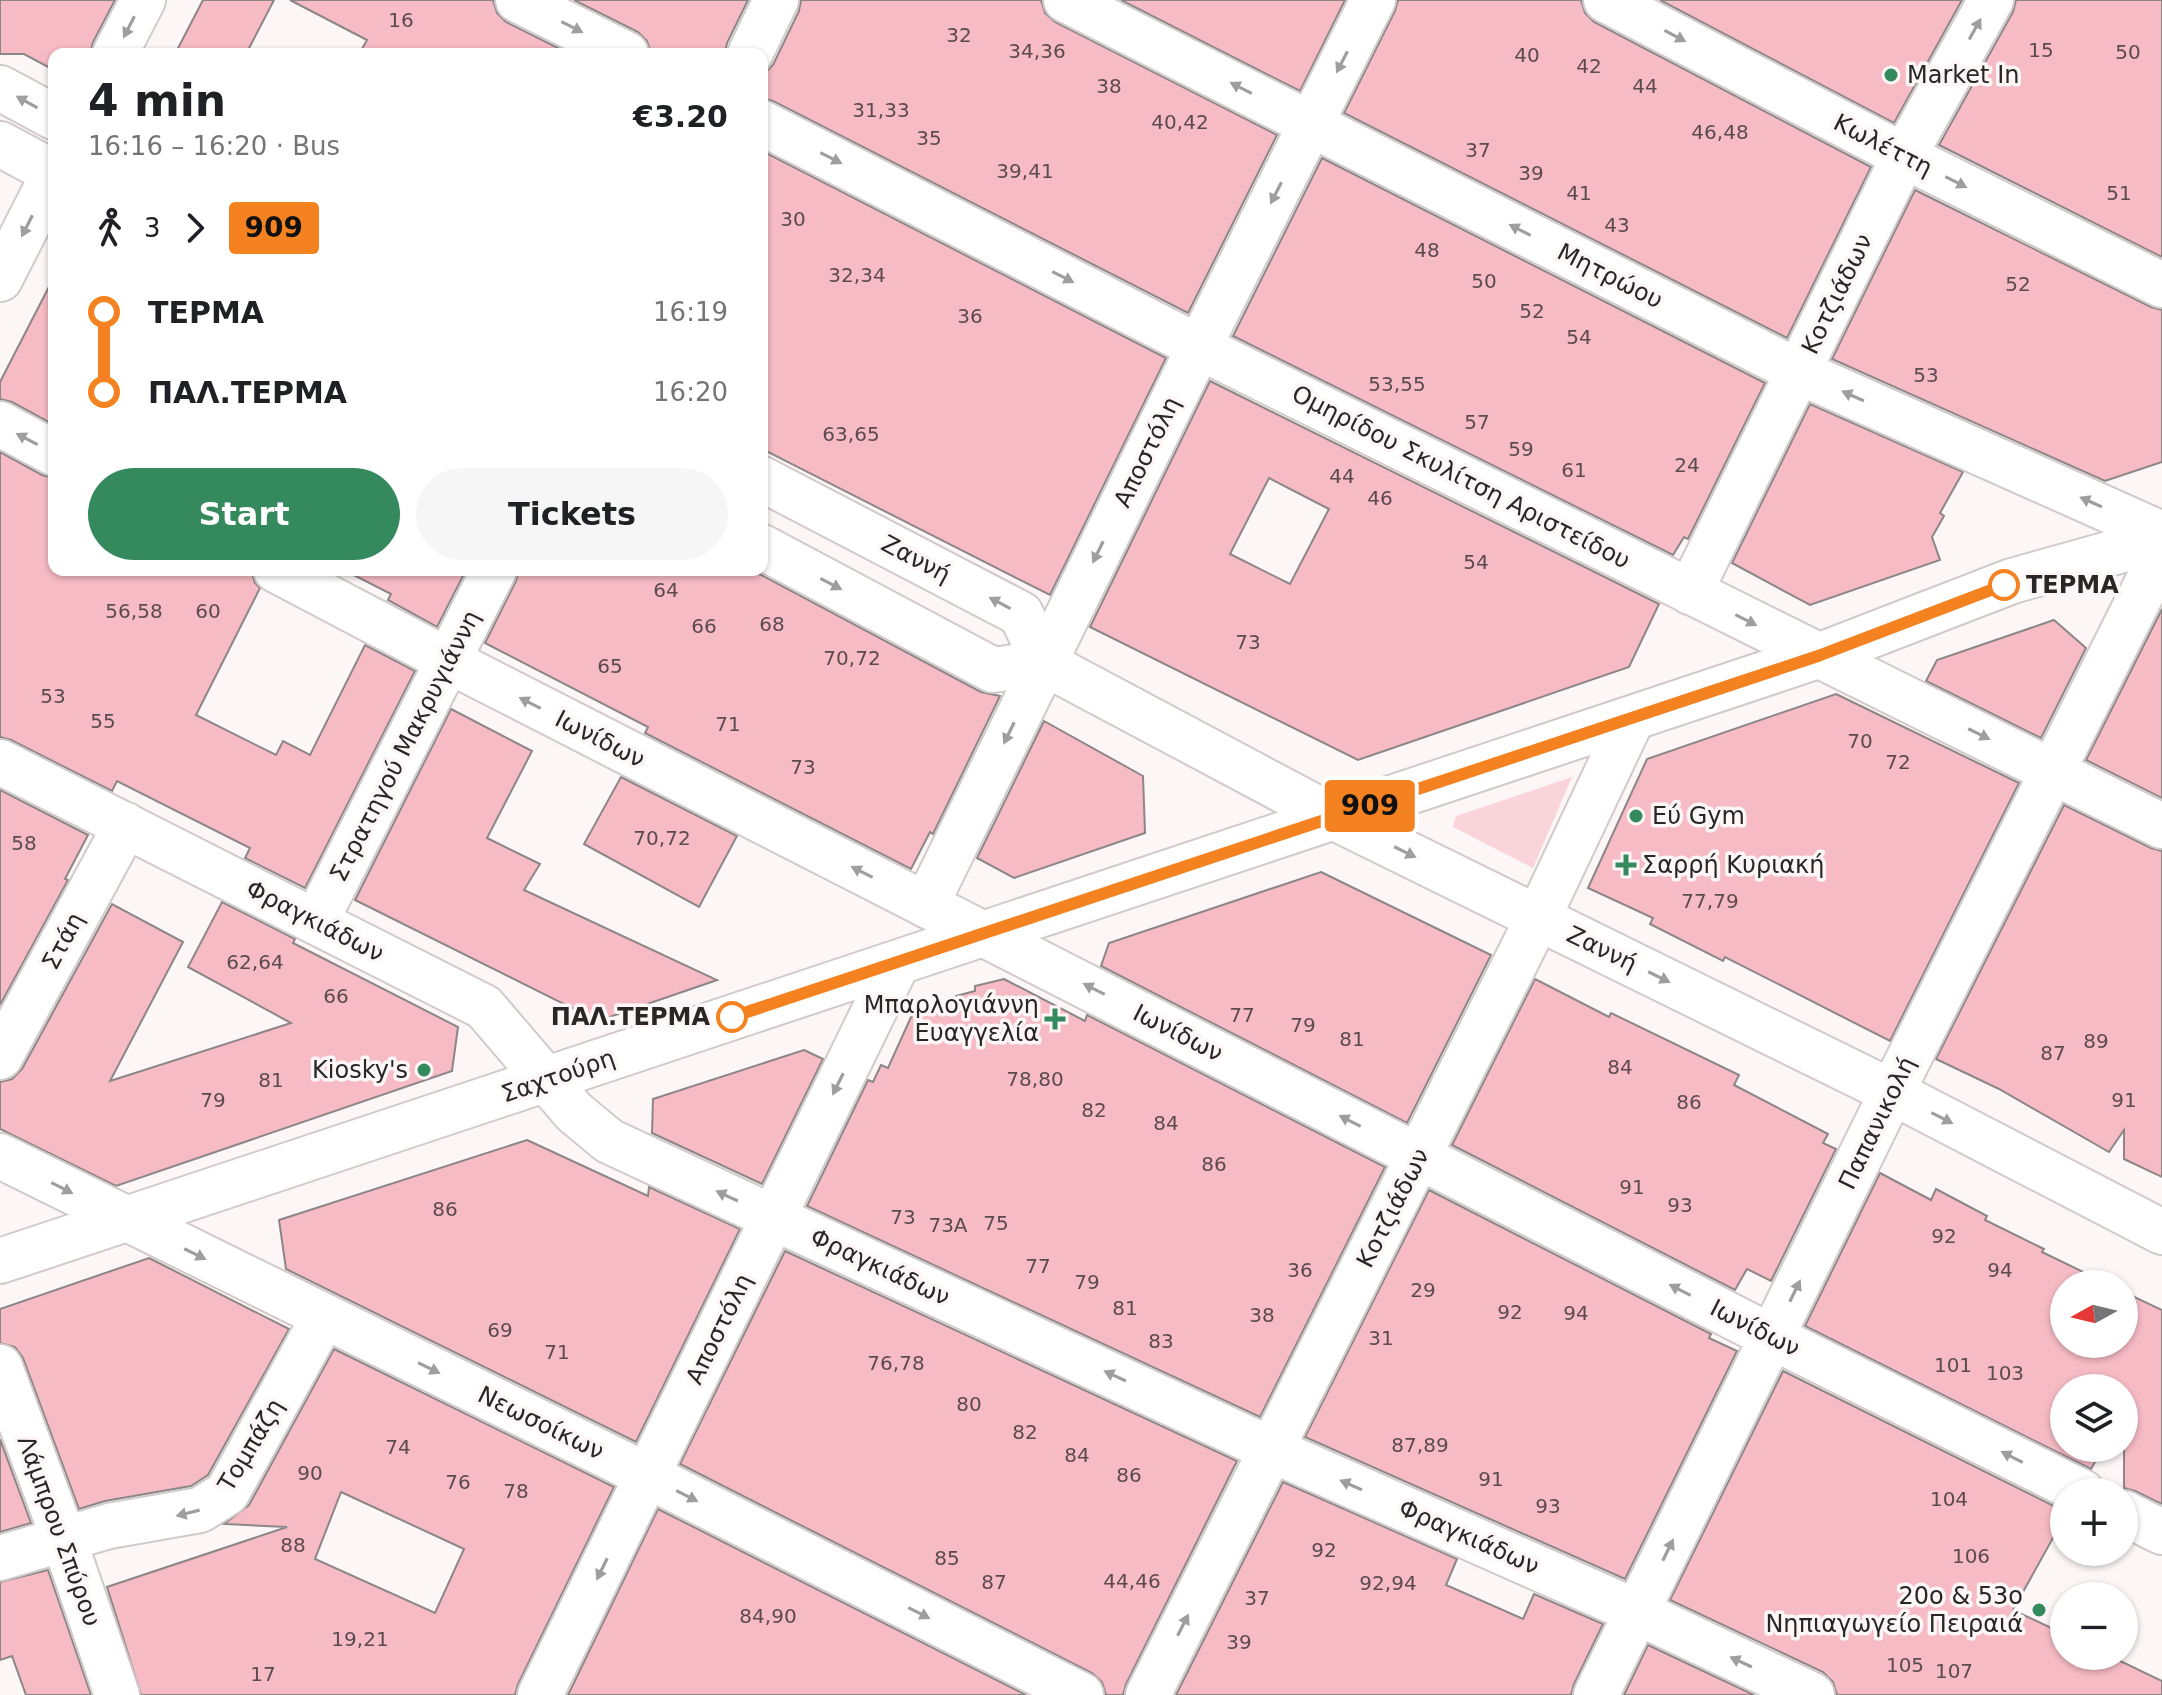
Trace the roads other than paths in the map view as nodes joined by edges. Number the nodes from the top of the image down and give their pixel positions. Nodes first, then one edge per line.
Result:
1 (143, 0) edge
2 (518, 0) edge
3 (776, 0) edge
4 (1066, 0) edge
5 (1373, 0) edge
6 (1606, 0) edge
7 (1991, 0) edge
8 (118, 48) edge
9 (614, 48) edge
10 (753, 48) edge
11 (0, 88) edge
12 (48, 114) edge
13 (1311, 123) junction
14 (768, 126) edge
15 (0, 144) edge
16 (1904, 156) junction
17 (48, 170) edge
18 (48, 185) edge
19 (0, 279) edge
20 (2162, 285) edge
21 (1199, 347) junction
22 (1799, 372) junction
23 (0, 424) edge
24 (48, 450) edge
25 (768, 482) edge
26 (2162, 536) edge
27 (768, 550) edge
28 (2162, 553) edge
29 (287, 576) edge
30 (491, 576) edge
31 (1690, 592) junction
32 (1818, 656) junction
33 (449, 661) junction
34 (1044, 663) junction
35 (1632, 719) junction
36 (0, 762) edge
37 (2053, 770) junction
38 (1335, 818) junction
39 (126, 825) junction
40 (2162, 826) edge
41 (926, 905) junction
42 (1538, 918) junction
43 (316, 921) junction
44 (986, 934) junction
45 (897, 964) junction
46 (0, 1057) edge
47 (547, 1080) junction
48 (1892, 1092) junction
49 (0, 1156) edge
50 (1419, 1157) junction
51 (774, 1217) junction
52 (125, 1220) junction
53 (2162, 1232) edge
54 (0, 1261) edge
55 (324, 1316) junction
56 (1772, 1337) junction
57 (0, 1367) edge
58 (1272, 1450) junction
59 (648, 1476) junction
60 (2054, 1478) edge
61 (2138, 1520) edge
62 (2162, 1532) edge
63 (63, 1537) junction
64 (0, 1558) edge
65 (1637, 1612) junction
66 (117, 1695) edge
67 (540, 1695) edge
68 (1081, 1695) edge
69 (1148, 1695) edge
70 (1596, 1695) edge
71 (1812, 1695) edge

1 -> 8 street
2 -> 9 street
3 - 10 street
13 -> 4 street, Μητρώου
5 -> 13 street, Αποστόλη
6 -> 16 street, Κωλέττη
16 -> 7 street, Κοτζιάδων
12 -> 11 street
13 -> 21 street, Αποστόλη
22 -> 13 street, Μητρώου
14 -> 21 street, Ομηρίδου Σκυλίτση Αριστείδου
15 - 17 street
16 -> 20 street, Κωλέττη
16 - 22 street, Κοτζιάδων
18 -> 19 street
21 - 31 street, Ομηρίδου Σκυλίτση Αριστείδου
21 -> 34 street, Αποστόλη
26 -> 22 street, Μητρώου
22 - 31 street, Κοτζιάδων
24 -> 23 street
34 -> 25 street, Ζαννή
26 - 32 street, Σαχτούρη
27 -> 34 street
28 - 37 street, Παπανικολή
29 - 33 street, Ιωνίδων
30 - 33 street, Στρατηγού Μακρυγιάννη
31 -> 32 street, Ομηρίδου Σκυλίτση Αριστείδου
32 - 35 street, Σαχτούρη
32 -> 37 street, Ομηρίδου Σκυλίτση Αριστείδου
41 -> 33 street, Ιωνίδων
33 - 43 street, Στρατηγού Μακρυγιάννη
34 - 38 street, Ζαννή
34 -> 41 street, Αποστόλη
35 - 38 street, Σαχτούρη
35 - 42 street, Κοτζιάδων
36 - 39 street, Φραγκιάδων
37 - 40 street, Ομηρίδου Σκυλίτση Αριστείδου
37 - 48 street, Παπανικολή
38 -> 42 street, Ζαννή
38 - 44 street, Σαχτούρη
39 - 43 street, Φραγκιάδων
39 - 46 street, Στάη
41 - 44 street, Ιωνίδων
42 -> 48 street, Ζαννή
42 - 50 street, Κοτζιάδων
43 - 47 street, Φραγκιάδων
44 - 45 street, Σαχτούρη
50 -> 44 street, Ιωνίδων
45 - 47 street, Σαχτούρη
45 -> 51 street, Αποστόλη
51 -> 47 street, Φραγκιάδων
47 - 52 street, Σαχτούρη
48 -> 53 street, Ζαννή
56 -> 48 street, Παπανικολή
49 -> 52 street, Νεωσοίκων
56 -> 50 street, Ιωνίδων
50 - 58 street, Κοτζιάδων
58 -> 51 street, Φραγκιάδων
51 - 59 street, Αποστόλη
52 - 54 street, Σαχτούρη
52 -> 55 street, Νεωσοίκων
55 -> 59 street, Νεωσοίκων
55 -> 63 street, Τομπάζη
60 -> 56 street, Ιωνίδων
65 -> 56 street, Παπανικολή
57 - 63 street, Λάμπρου Σπύρου
65 -> 58 street, Φραγκιάδων
69 -> 58 street, Κοτζιάδων
59 -> 67 street, Αποστόλη
59 -> 68 street, Νεωσοίκων
61 - 62 street
63 - 64 street, Τομπάζη
63 - 66 street, Λάμπρου Σπύρου
65 - 70 street, Παπανικολή
71 -> 65 street, Φραγκιάδων

